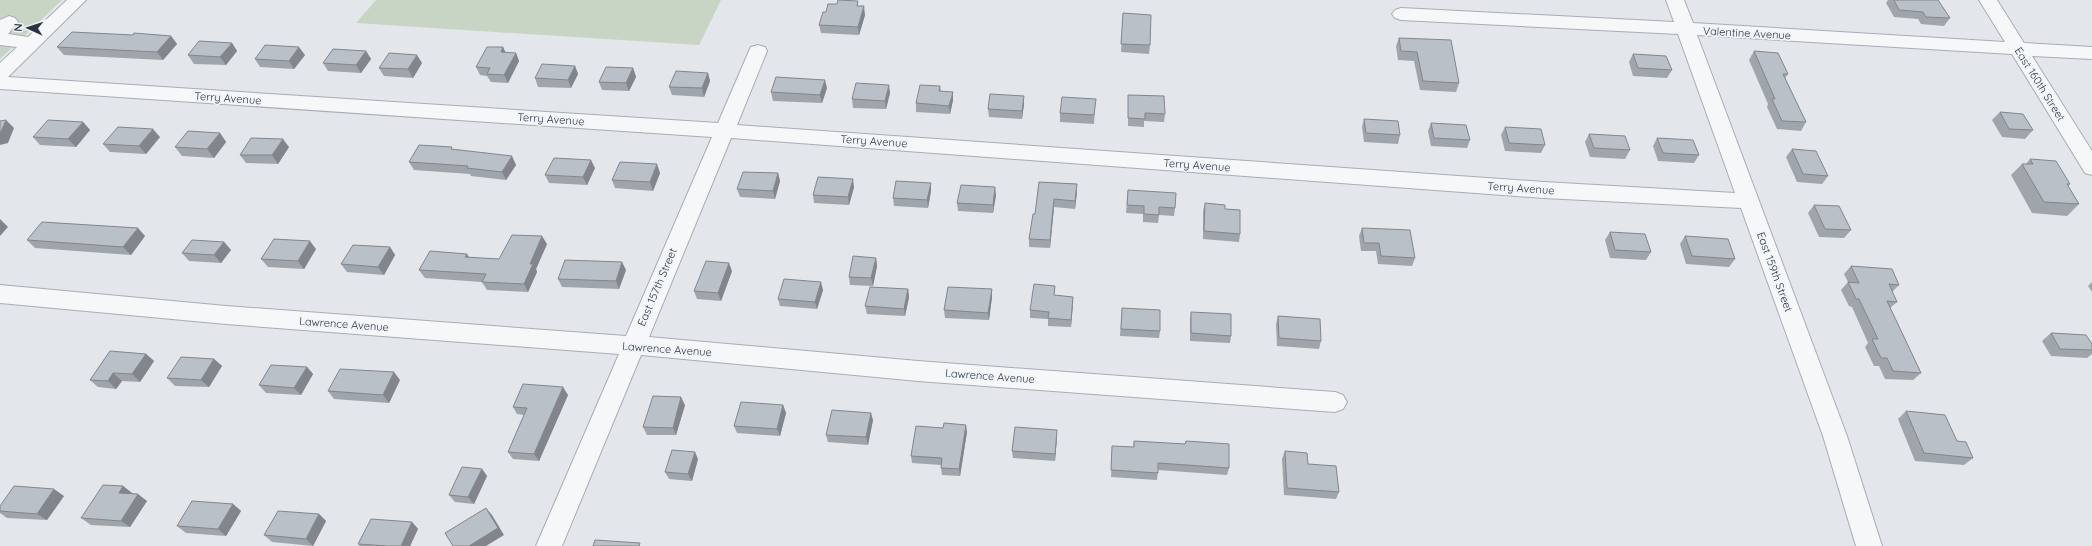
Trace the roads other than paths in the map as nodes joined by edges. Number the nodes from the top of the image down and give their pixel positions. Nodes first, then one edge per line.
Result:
1 (77, 0) edge
2 (1675, 0) edge
3 (1988, 0) edge
4 (1401, 14) dead end
5 (1687, 29) junction
6 (0, 39) edge
7 (32, 42) junction
8 (2019, 49) junction
9 (758, 50) dead end
10 (2092, 54) edge
11 (0, 74) edge
12 (0, 83) edge
13 (724, 131) junction
14 (2092, 168) edge
15 (1749, 201) junction
16 (0, 294) edge
17 (631, 347) junction
18 (1335, 402) dead end
19 (548, 546) edge
20 (1869, 546) edge

1 - 7 street
2 - 5 street, East 159th Street
3 - 8 street, East 160th Street
4 - 5 street, Valentine Avenue
5 - 8 street, Valentine Avenue
5 - 15 street, East 159th Street
6 - 7 street
7 - 11 street
8 - 10 street, Valentine Avenue
8 - 14 street, East 160th Street
9 - 13 street, East 157th Street
12 - 13 street, Terry Avenue
13 - 15 street, Terry Avenue
13 - 17 street, East 157th Street
15 - 20 street, East 159th Street
16 - 17 street, Lawrence Avenue
17 - 18 street, Lawrence Avenue
17 - 19 street, East 157th Street

